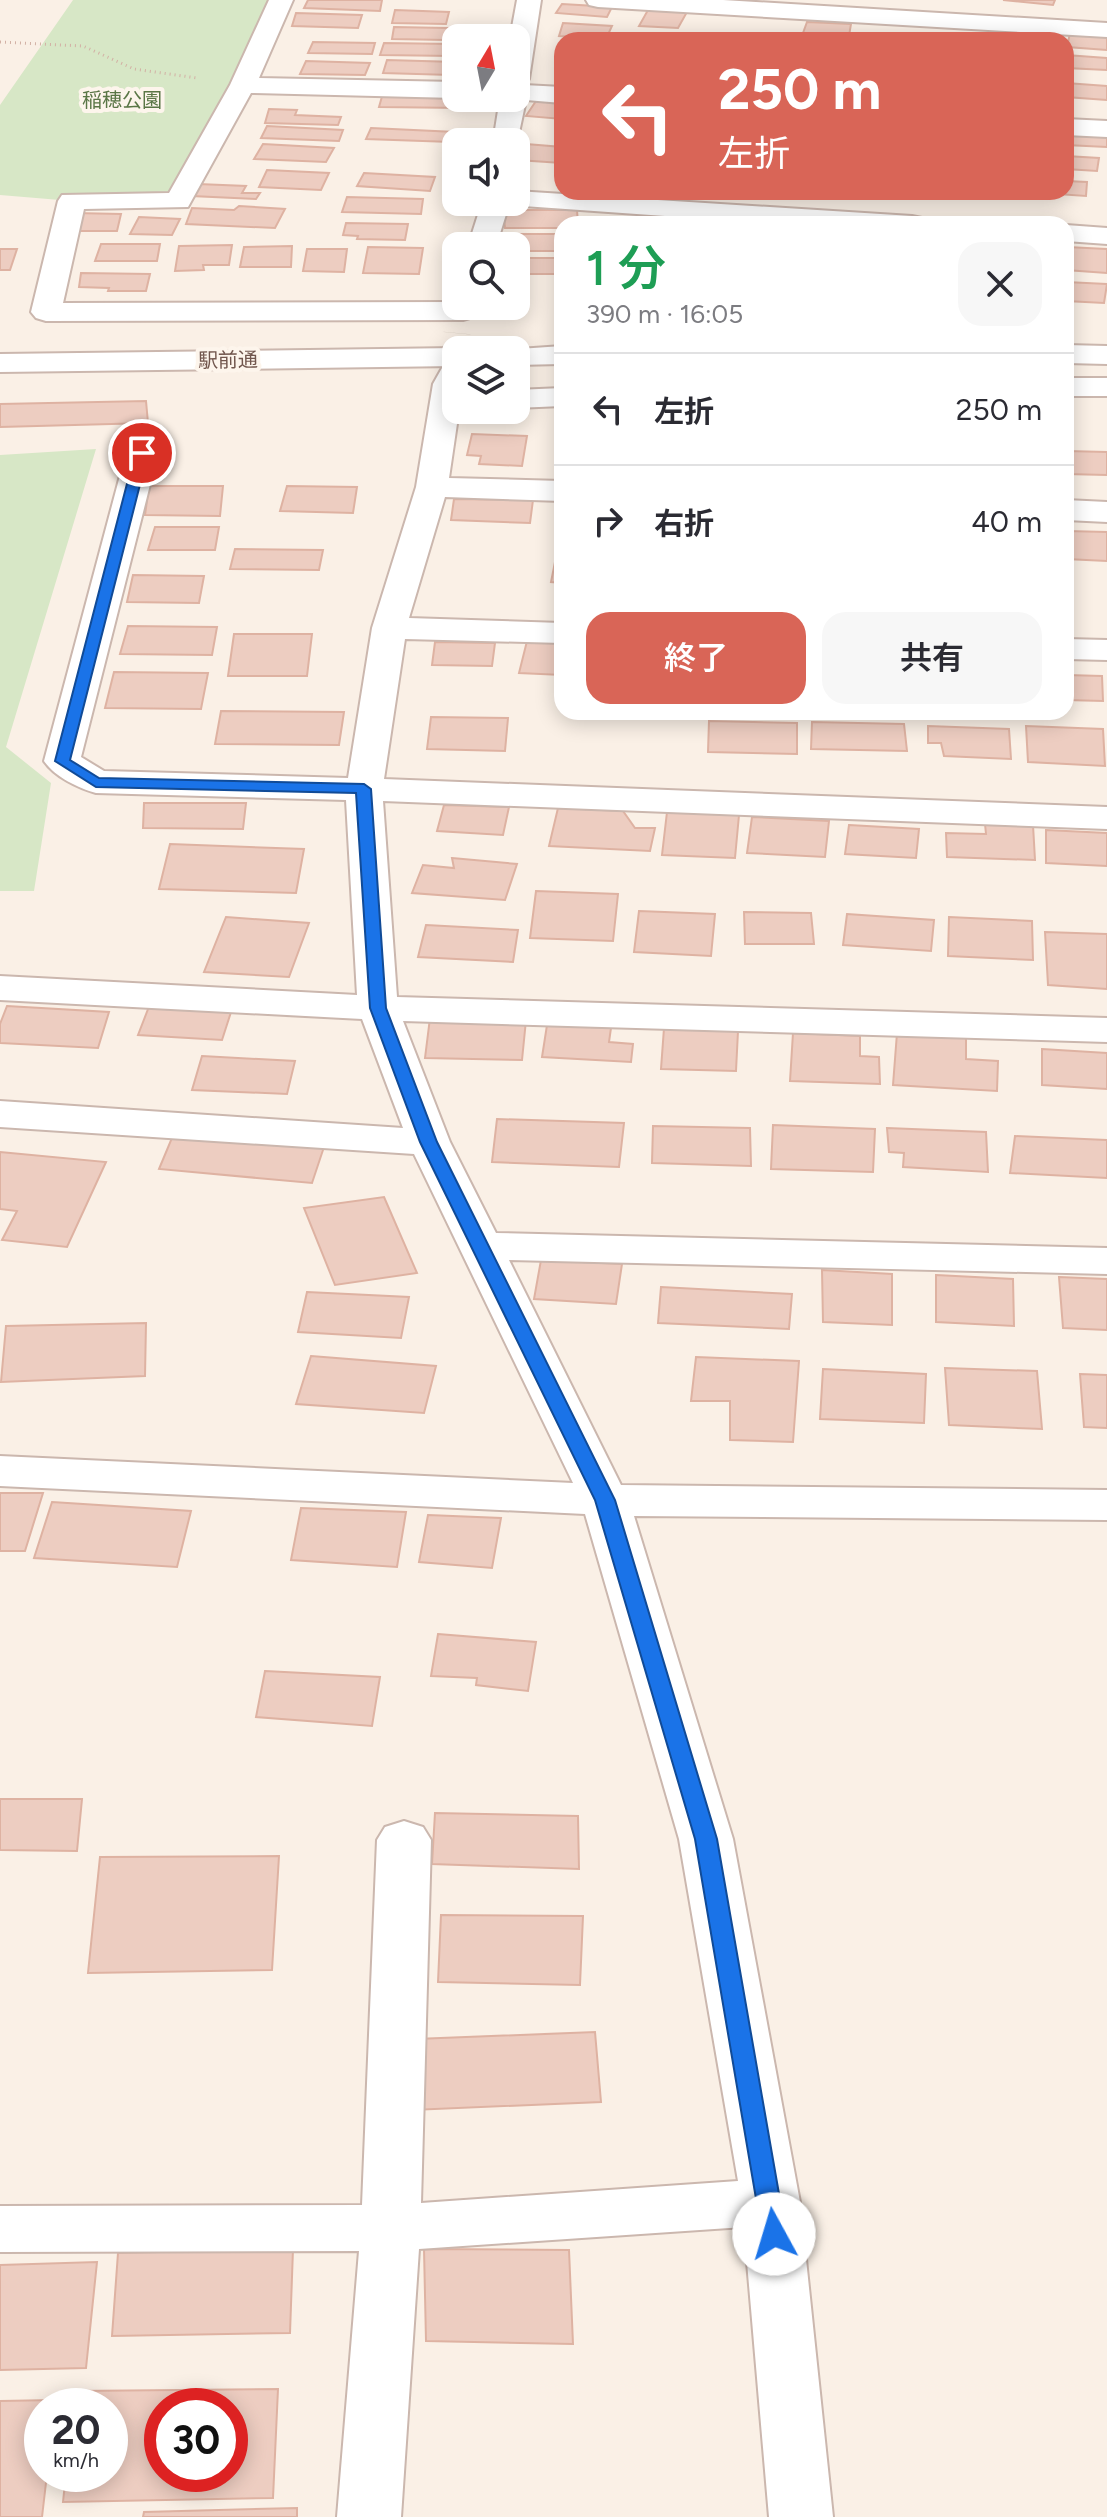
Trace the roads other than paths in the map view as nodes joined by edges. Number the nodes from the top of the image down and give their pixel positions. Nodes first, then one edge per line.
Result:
1 (281, 0) edge
2 (529, 0) edge
3 (598, 0) edge
4 (769, 5) edge
5 (525, 24) edge
6 (1107, 30) edge
7 (243, 85) junction
8 (442, 90) edge
9 (530, 93) edge
10 (554, 94) edge
11 (1074, 127) edge
12 (1107, 129) edge
13 (530, 200) edge
14 (785, 216) edge
15 (1074, 234) edge
16 (1107, 236) edge
17 (442, 354) edge
18 (1074, 354) edge
19 (442, 355) edge
20 (554, 355) edge
21 (1107, 355) edge
22 (530, 356) edge
23 (0, 363) edge
24 (1074, 387) edge
25 (1107, 387) edge
26 (554, 397) edge
27 (530, 398) edge
28 (443, 424) edge
29 (142, 453) dead end
30 (432, 487) junction
31 (554, 491) edge
32 (1074, 510) edge
33 (1107, 512) edge
34 (389, 628) junction
35 (554, 633) edge
36 (1074, 649) edge
37 (1107, 650) edge
38 (364, 789) junction
39 (1107, 818) edge
40 (0, 988) edge
41 (378, 1008) junction
42 (1107, 1030) edge
43 (0, 1114) edge
44 (429, 1142) junction
45 (482, 1246) junction
46 (1107, 1261) edge
47 (0, 1471) edge
48 (605, 1500) junction
49 (1107, 1505) edge
50 (404, 1840) dead end
51 (771, 2202) junction
52 (391, 2228) junction
53 (0, 2229) edge
54 (369, 2517) edge
55 (801, 2517) edge

1 - 7 street
2 - 5 street
3 - 4 street
4 - 6 street
7 - 8 street
7 - 17 street
9 - 10 street
11 - 12 street
13 - 14 street
15 - 16 street
18 - 21 street
19 - 23 street, 駅前通
20 - 22 street
24 - 25 street
26 - 27 street
28 - 30 street
29 - 38 street
30 - 31 street
30 - 34 street
32 - 33 street
34 - 35 street
34 - 38 street
36 - 37 street
38 - 39 street
38 - 41 street
40 - 41 street
41 - 42 street
41 - 44 street
43 - 44 street
44 - 45 street
45 - 46 street
45 - 48 street
47 - 48 street
48 - 49 street
48 - 51 street
50 - 52 street
51 - 52 street
51 - 55 street
52 - 53 street
52 - 54 street

